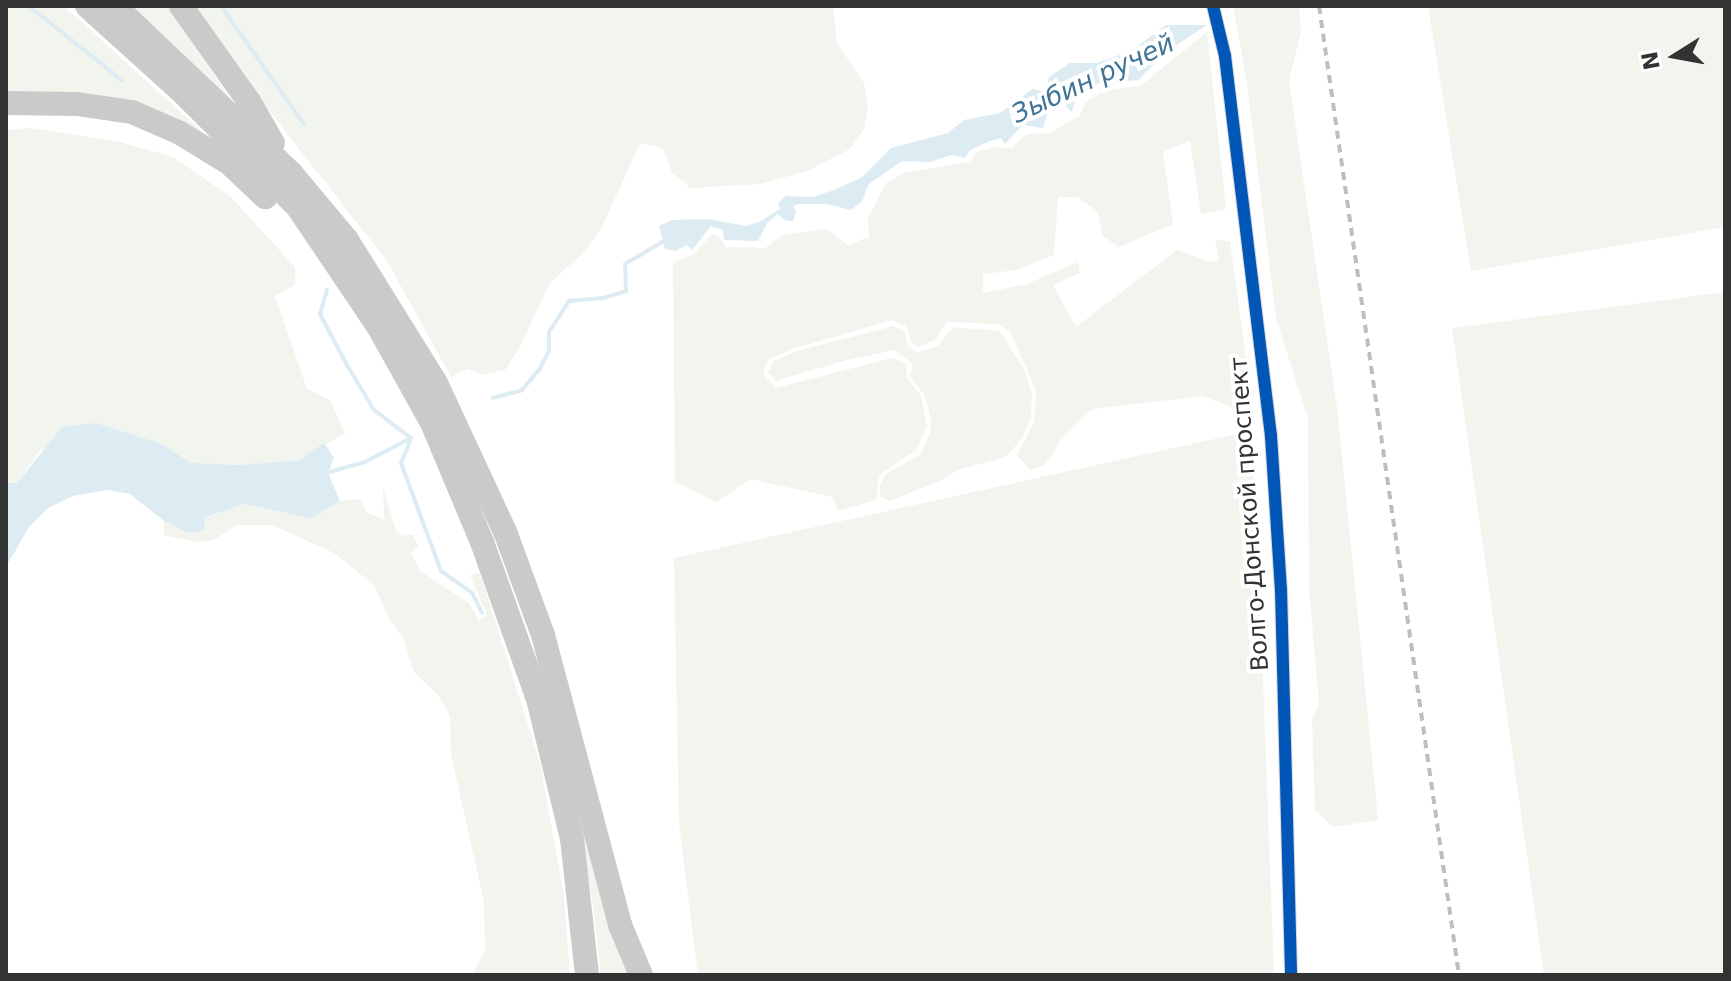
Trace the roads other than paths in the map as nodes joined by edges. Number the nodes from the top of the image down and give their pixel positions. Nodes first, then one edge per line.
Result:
1 (87, 6) edge
2 (115, 6) edge
3 (181, 6) edge
4 (1213, 6) edge
5 (6, 103) edge
6 (291, 173) junction
7 (343, 274) junction
8 (587, 975) edge
9 (641, 975) edge
10 (1291, 975) edge

1 - 7 main road
2 - 6 main road
3 - 6 main road
4 - 10 street, Волго-Донской проспект
5 - 7 main road
6 - 9 main road
7 - 8 main road

